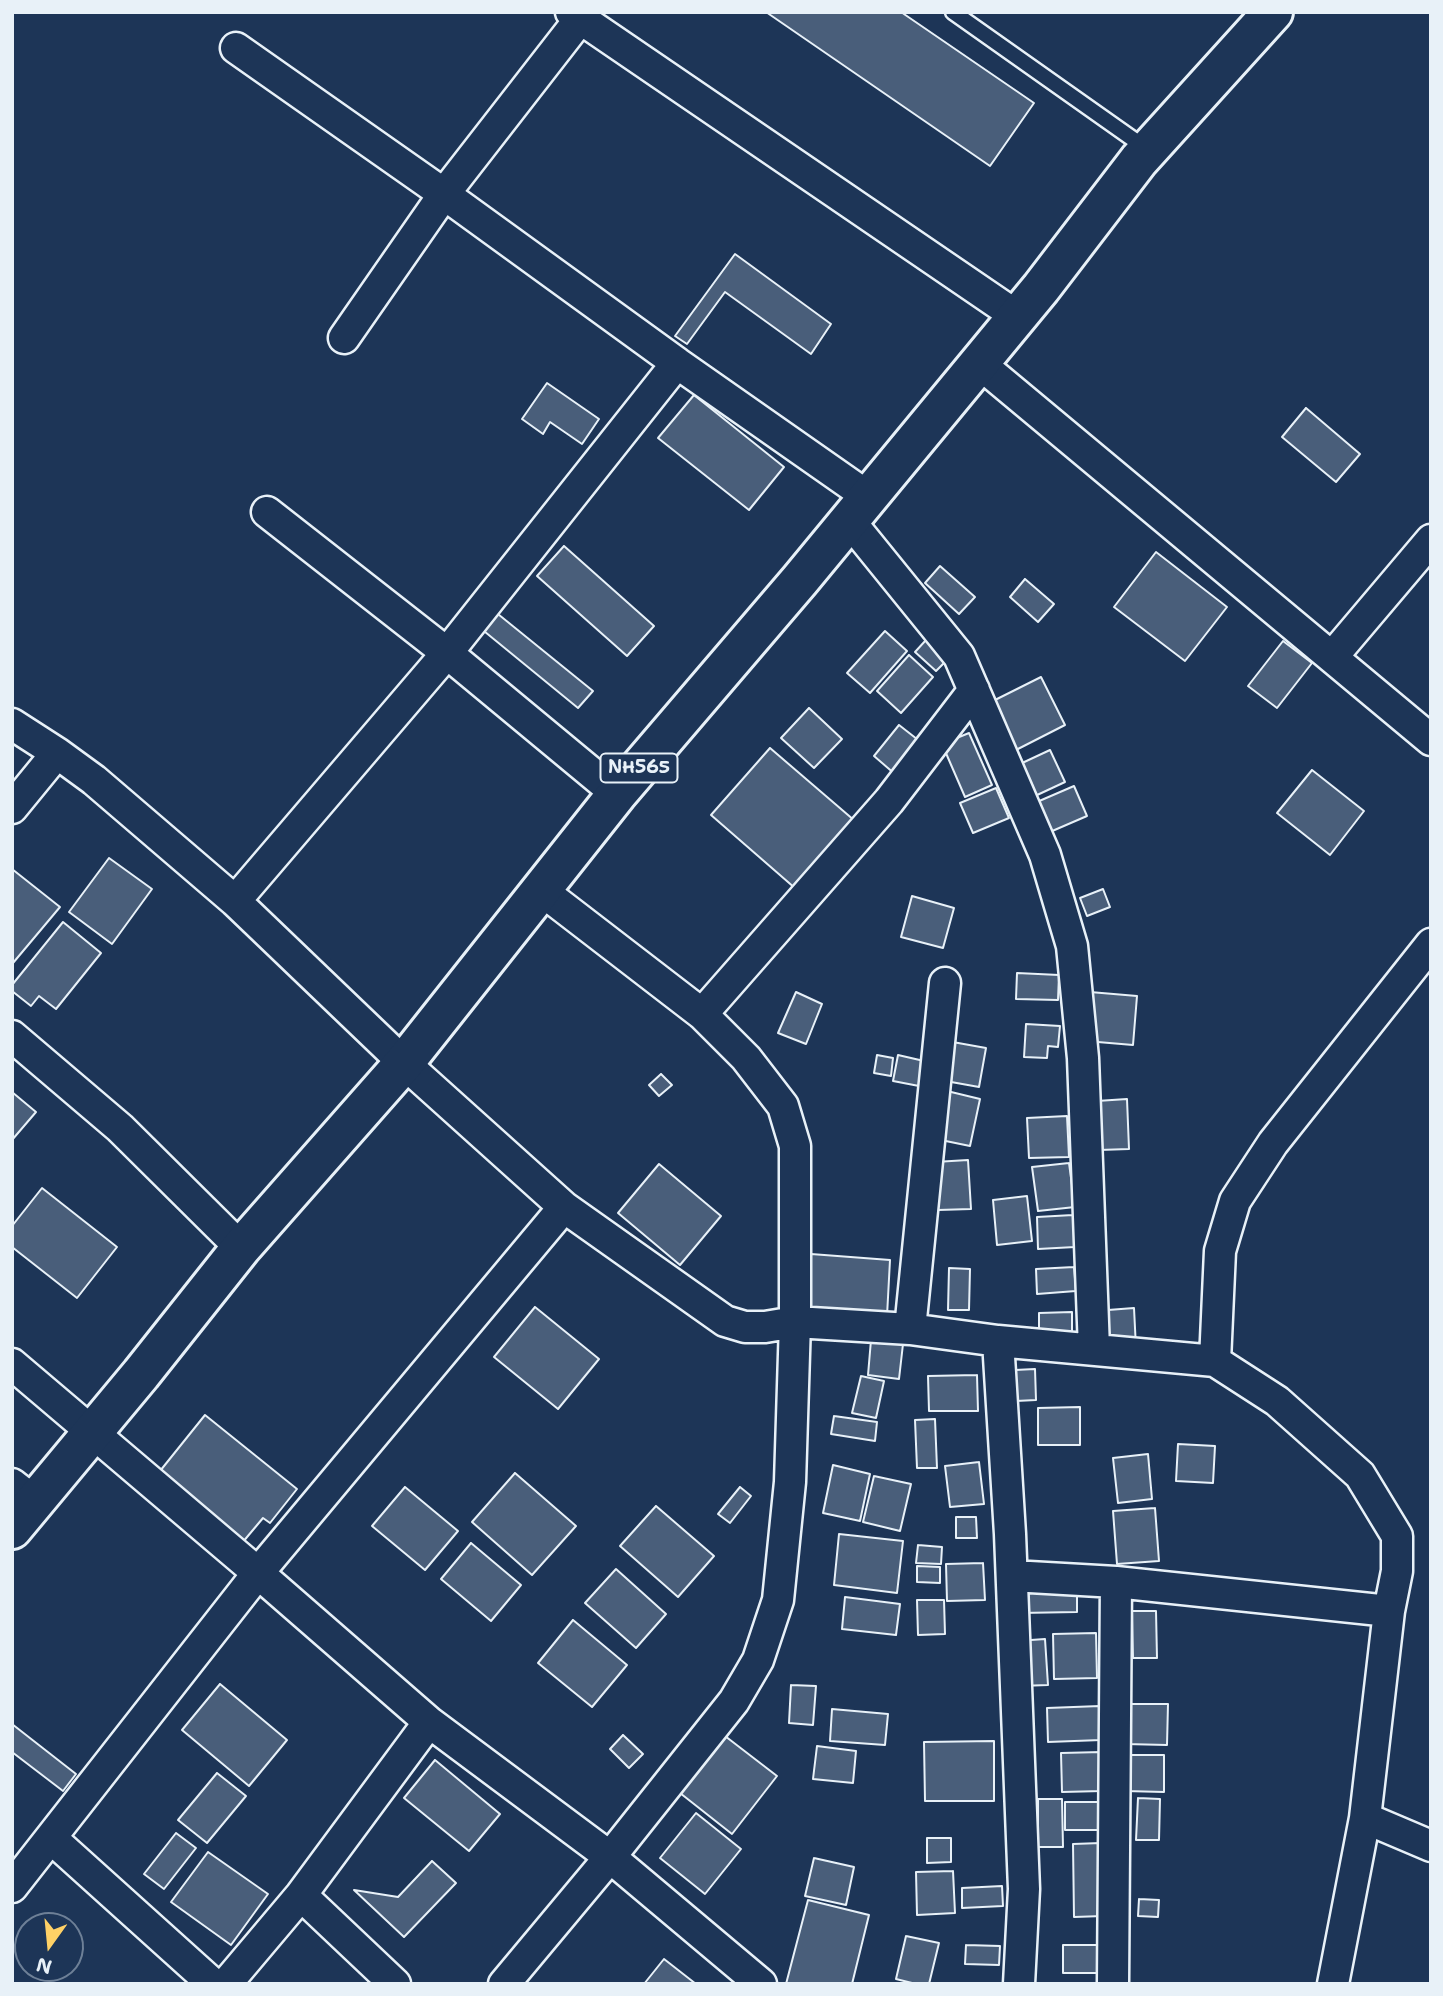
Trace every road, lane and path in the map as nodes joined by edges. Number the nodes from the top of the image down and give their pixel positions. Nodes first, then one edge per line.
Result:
1 (953, 12) edge
2 (1273, 12) edge
3 (576, 15) edge
4 (236, 48) dead end
5 (1148, 150) junction
6 (444, 194) junction
7 (1018, 317) junction
8 (344, 338) dead end
9 (677, 363) junction
10 (979, 363) junction
11 (857, 508) junction
12 (267, 512) dead end
13 (1431, 540) edge
14 (447, 653) junction
15 (1332, 657) junction
16 (974, 690) junction
17 (12, 724) edge
18 (1431, 740) edge
19 (57, 753) junction
20 (617, 794) junction
21 (12, 808) edge
22 (541, 890) junction
23 (235, 901) junction
24 (1431, 944) edge
25 (945, 983) dead end
26 (702, 1014) junction
27 (12, 1036) edge
28 (404, 1063) junction
29 (564, 1207) junction
30 (242, 1248) junction
31 (795, 1322) junction
32 (910, 1329) junction
33 (998, 1341) junction
34 (1094, 1349) junction
35 (1215, 1361) junction
36 (12, 1364) edge
37 (93, 1432) junction
38 (20, 1505) edge
39 (258, 1573) junction
40 (1012, 1576) junction
41 (1116, 1582) junction
42 (1390, 1611) junction
43 (429, 1722) junction
44 (1365, 1818) junction
45 (51, 1838) junction
46 (1431, 1846) edge
47 (610, 1857) junction
48 (12, 1887) edge
49 (301, 1895) junction
50 (214, 1984) edge
51 (226, 1984) edge
52 (395, 1984) edge
53 (504, 1984) edge
54 (761, 1984) edge
55 (1018, 1984) edge
56 (1114, 1984) edge
57 (1333, 1984) edge

1 - 5 lane
2 - 5 highway, NH565
3 - 6 street
3 - 7 street
4 - 6 street
5 - 7 highway, NH565
6 - 8 street
6 - 9 street
7 - 10 highway, NH565
9 - 11 street
9 - 14 street
10 - 11 highway, NH565
10 - 15 street
11 - 16 street
11 - 20 highway, NH565
12 - 14 street
13 - 15 street
14 - 20 street
14 - 23 street
15 - 18 street
16 - 26 street
16 - 34 street
17 - 19 street
19 - 21 street
19 - 23 street
20 - 22 highway, NH565
22 - 26 street
22 - 28 highway, NH565
23 - 28 street
24 - 35 street
25 - 32 street
26 - 31 street
27 - 30 street
28 - 29 street
28 - 30 highway, NH565
29 - 31 street
29 - 39 street
30 - 37 highway, NH565
31 - 32 street
31 - 47 street
32 - 33 street
33 - 34 street
33 - 40 street
34 - 35 street
35 - 42 street
36 - 37 street
37 - 38 highway, NH565
37 - 39 street
39 - 43 street
39 - 45 street
40 - 41 street
40 - 55 street
41 - 42 street
41 - 56 street
42 - 44 street
43 - 47 street
43 - 49 street
44 - 46 street
44 - 57 street
45 - 48 street
45 - 50 street
47 - 53 street
47 - 54 street
49 - 51 street
49 - 52 street

